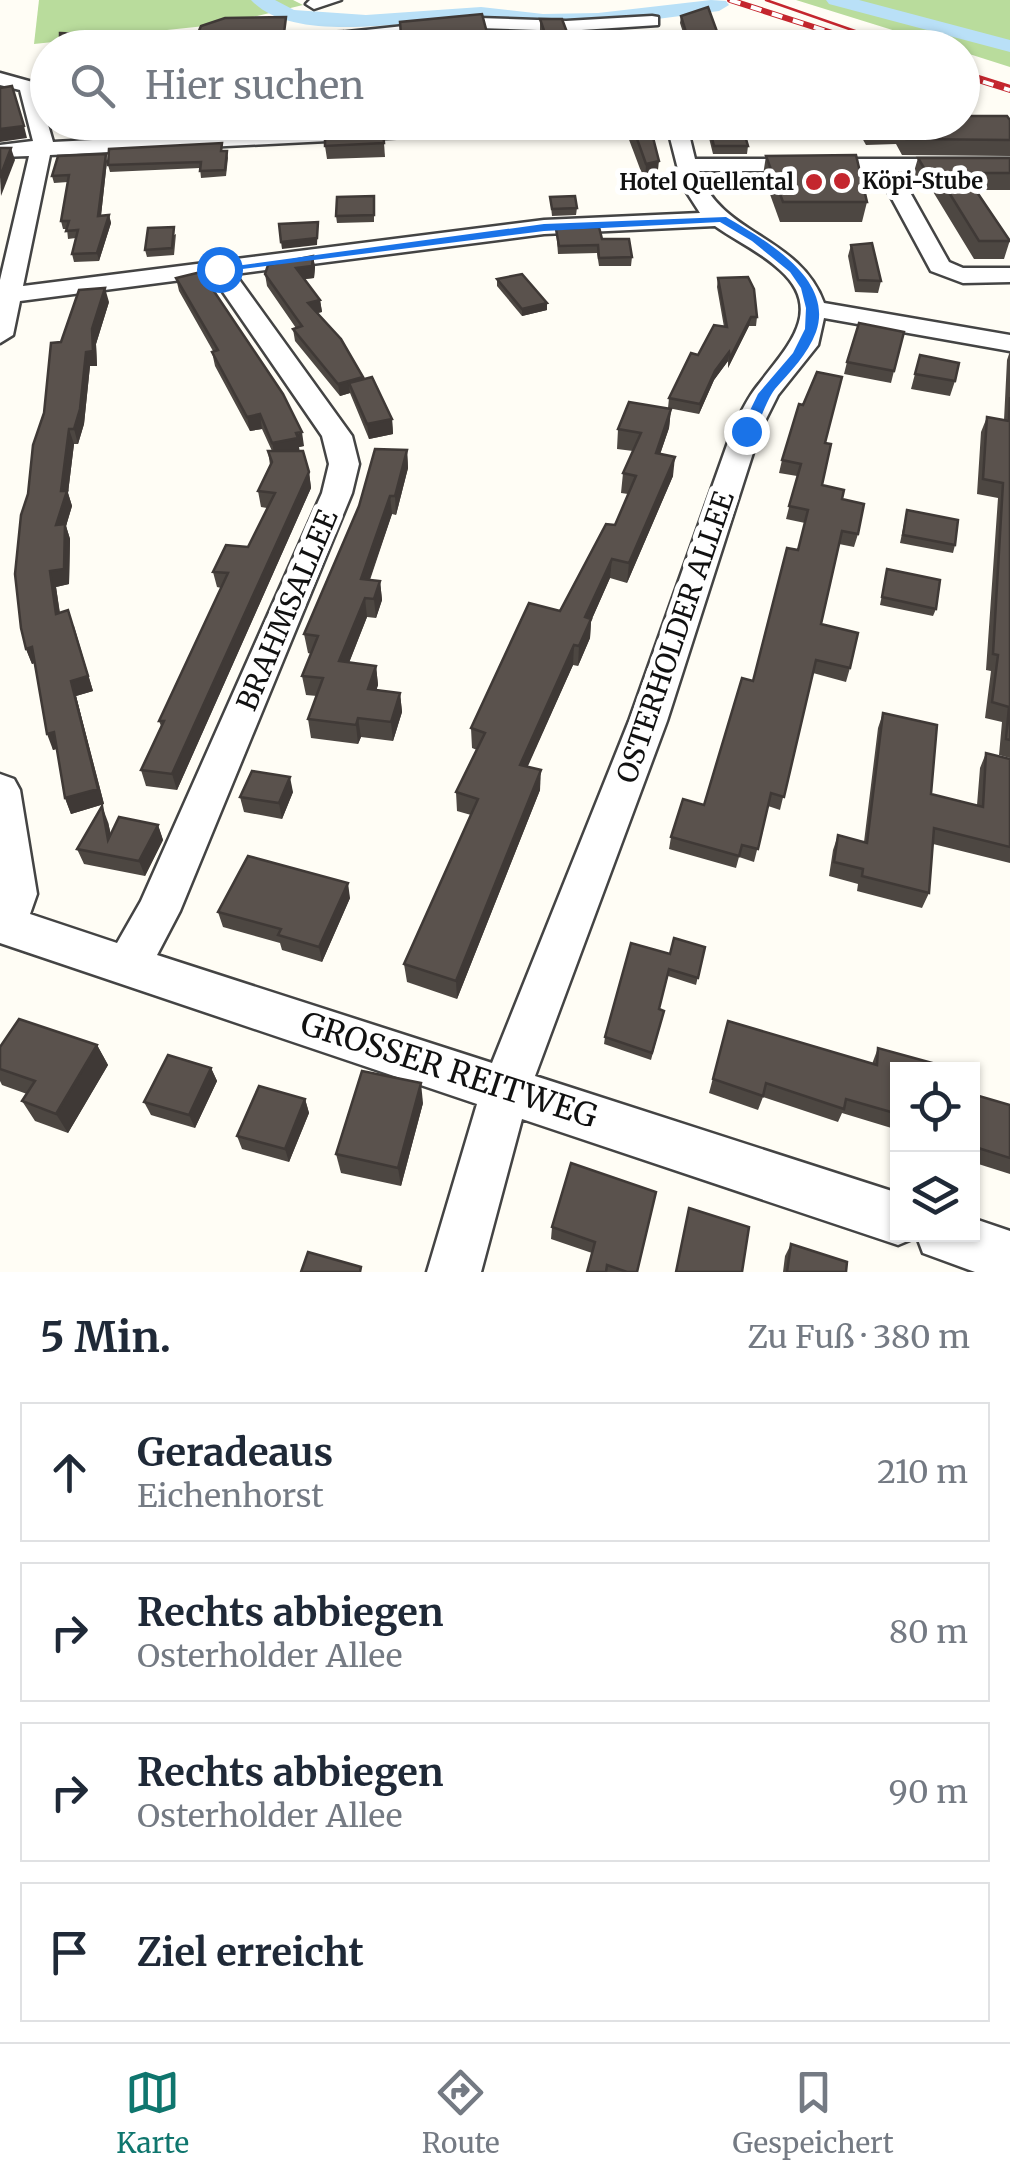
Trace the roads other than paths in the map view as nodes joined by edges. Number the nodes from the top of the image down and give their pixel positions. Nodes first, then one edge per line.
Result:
1 (333, 0) edge
2 (314, 4) dead end
3 (645, 17) edge
4 (413, 30) edge
5 (0, 80) edge
6 (25, 85) junction
7 (0, 88) edge
8 (30, 96) edge
9 (40, 140) edge
10 (207, 140) edge
11 (681, 140) edge
12 (41, 148) junction
13 (0, 151) edge
14 (1010, 164) edge
15 (688, 165) junction
16 (884, 165) junction
17 (722, 219) junction
18 (219, 269) junction
19 (1010, 275) edge
20 (10, 295) junction
21 (812, 308) junction
22 (0, 335) edge
23 (1010, 343) edge
24 (0, 790) edge
25 (2, 924) edge
26 (128, 966) junction
27 (506, 1090) junction
28 (890, 1216) edge
29 (965, 1242) edge
30 (1010, 1258) edge
31 (454, 1272) edge

1 - 2 street
3 - 4 street
5 - 6 street
6 - 7 street
6 - 8 street
9 - 12 street
10 - 12 street
11 - 15 street
12 - 13 street
12 - 20 street
14 - 16 street
15 - 16 street
15 - 17 street
16 - 19 street
17 - 18 street
17 - 21 street
18 - 20 street
18 - 26 street, BRAHMSALLEE
20 - 22 street
21 - 23 street
21 - 27 street, OSTERHOLDER ALLEE
24 - 25 street
25 - 26 street, GROSSER REITWEG
26 - 27 street, GROSSER REITWEG
27 - 28 street, GROSSER REITWEG
27 - 31 street, OSTERHOLDER ALLEE
29 - 30 street

